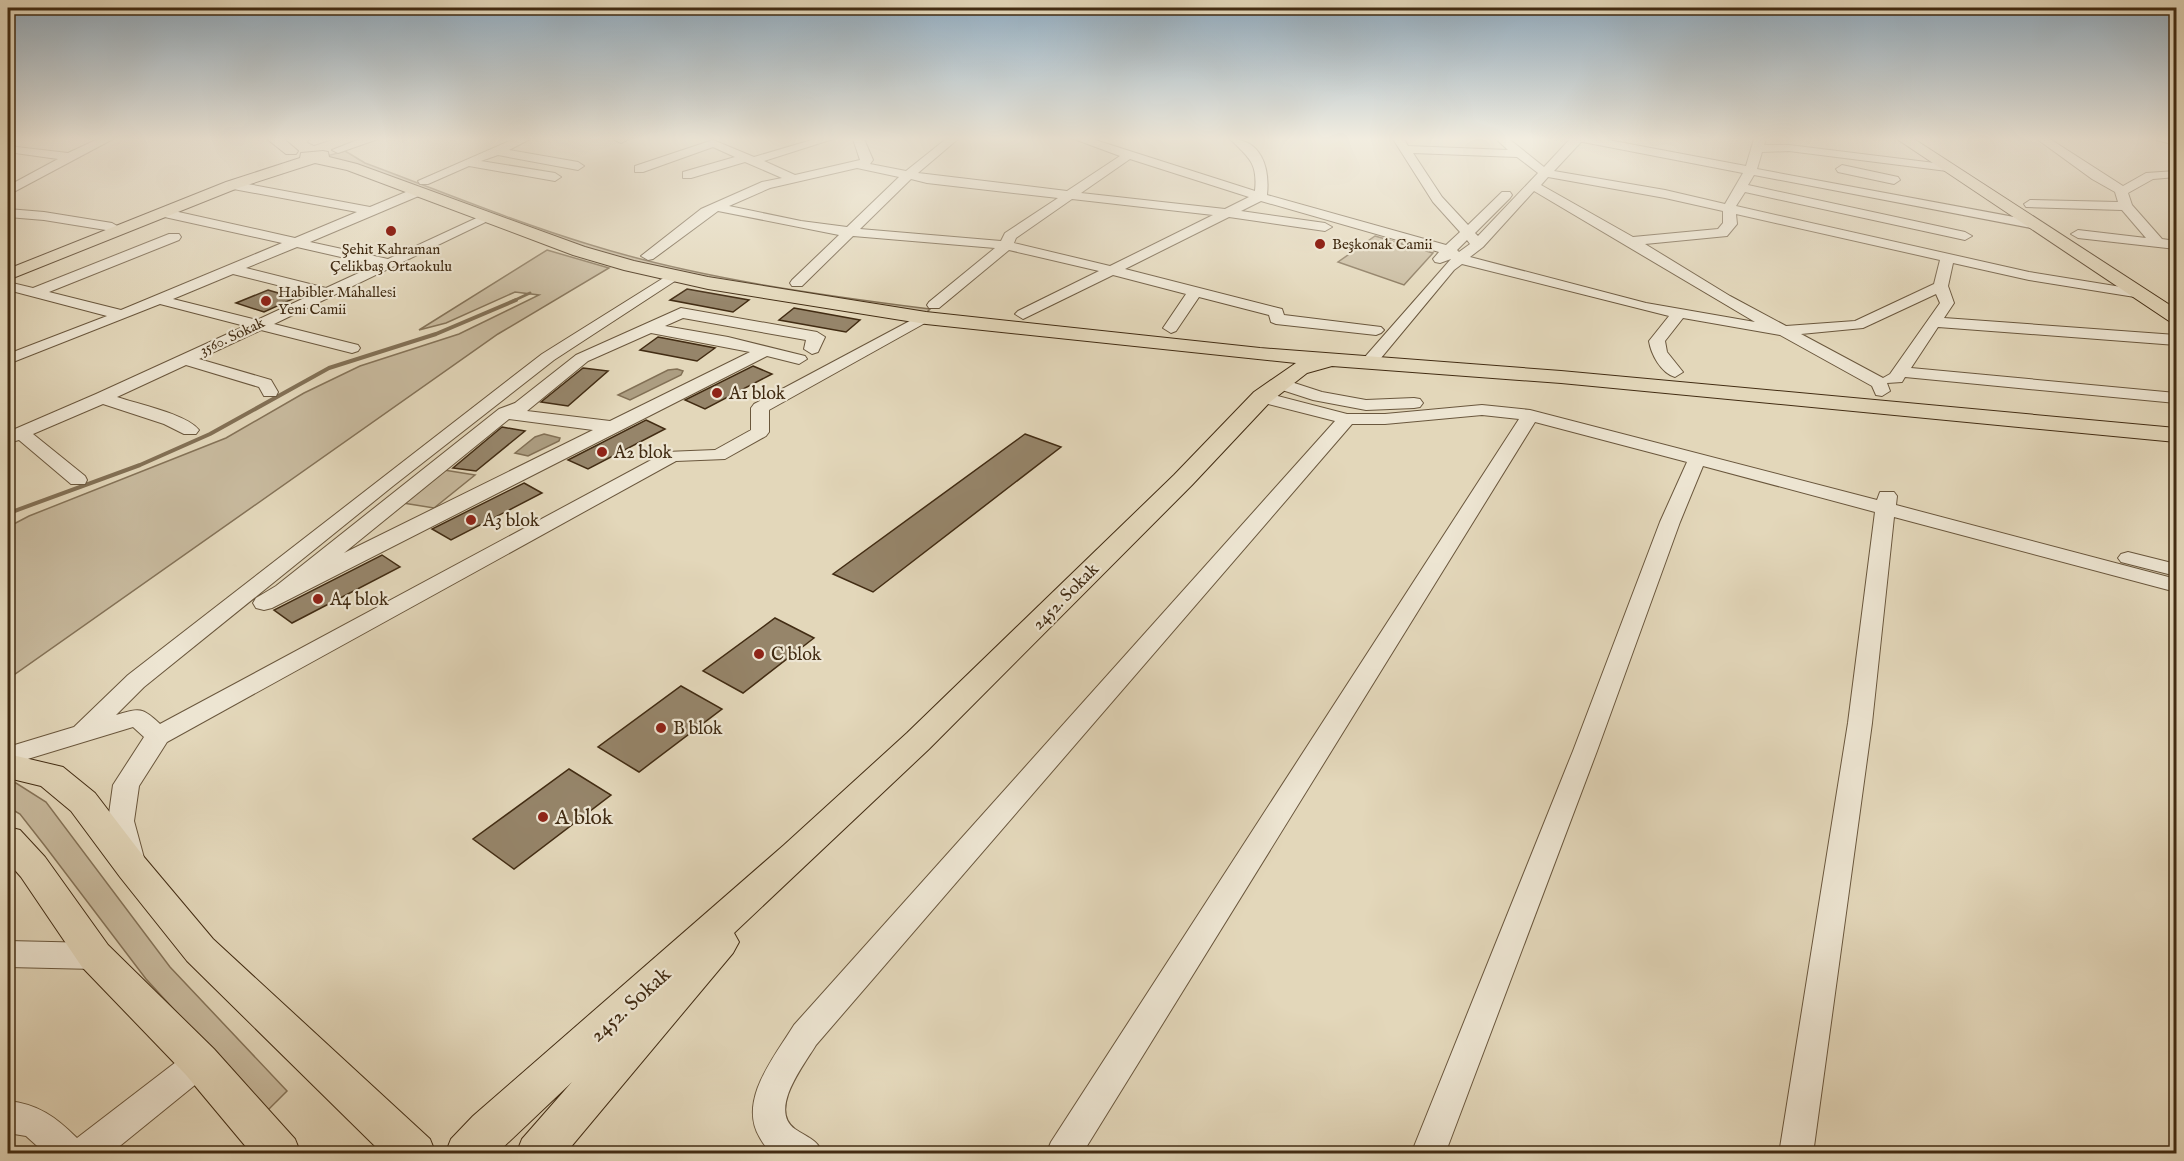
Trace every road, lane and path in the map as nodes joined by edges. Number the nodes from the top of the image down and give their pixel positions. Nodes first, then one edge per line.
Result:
1 (195, 193) edge
2 (211, 193) edge
3 (279, 193) edge
4 (407, 193) edge
5 (434, 193) edge
6 (440, 193) edge
7 (747, 193) edge
8 (890, 193) edge
9 (1054, 193) edge
10 (1073, 193) edge
11 (1251, 193) edge
12 (1433, 193) edge
13 (1513, 193) edge
14 (1527, 193) edge
15 (1547, 193) edge
16 (1658, 193) edge
17 (1737, 193) edge
18 (1768, 193) edge
19 (1871, 193) edge
20 (1988, 193) edge
21 (2013, 193) edge
22 (2121, 193) edge
23 (1070, 195) junction
24 (1260, 196) junction
25 (1437, 199) junction
26 (2030, 204) junction
27 (2126, 206) junction
28 (715, 207) junction
29 (1729, 208) junction
30 (370, 211) junction
31 (8, 213) edge
32 (165, 213) junction
33 (1226, 213) junction
34 (488, 218) junction
35 (2036, 225) junction
36 (112, 227) junction
37 (850, 232) junction
38 (1381, 232) junction
39 (1467, 232) junction
40 (2078, 234) junction
41 (1965, 236) dead end
42 (174, 237) dead end
43 (298, 241) junction
44 (1630, 241) junction
45 (2158, 243) junction
46 (1478, 244) junction
47 (2176, 245) edge
48 (1006, 246) junction
49 (1447, 250) junction
50 (648, 256) junction
51 (1947, 258) junction
52 (1460, 259) junction
53 (391, 264) junction
54 (8, 268) edge
55 (231, 269) junction
56 (1112, 269) junction
57 (8, 275) edge
58 (673, 276) junction
59 (797, 283) junction
60 (8, 286) edge
61 (1941, 286) junction
62 (34, 293) junction
63 (327, 293) junction
64 (1194, 293) junction
65 (2141, 294) junction
66 (2176, 298) edge
67 (160, 300) junction
68 (1397, 307) dead end
69 (930, 311) junction
70 (1023, 314) junction
71 (1678, 314) junction
72 (122, 315) junction
73 (2176, 317) edge
74 (1935, 322) junction
75 (258, 324) junction
76 (649, 328) junction
77 (1171, 328) junction
78 (1783, 331) junction
79 (1240, 334) dead end
80 (2176, 340) edge
81 (1367, 343) junction
82 (770, 347) junction
83 (352, 348) dead end
84 (819, 358) junction
85 (8, 359) edge
86 (184, 359) junction
87 (1273, 365) junction
88 (1675, 372) junction
89 (1900, 372) junction
90 (1881, 387) junction
91 (270, 392) dead end
92 (102, 398) junction
93 (2176, 398) edge
94 (505, 413) junction
95 (1530, 415) junction
96 (1347, 419) junction
97 (2176, 421) edge
98 (612, 427) junction
99 (190, 430) dead end
100 (15, 435) edge
101 (2176, 435) edge
102 (1697, 459) junction
103 (78, 480) dead end
104 (1887, 502) junction
105 (2176, 570) edge
106 (2176, 585) edge
107 (284, 591) junction
108 (264, 603) dead end
109 (82, 733) junction
110 (158, 736) junction
111 (8, 756) edge
112 (8, 766) edge
113 (8, 840) edge
114 (796, 855) junction
115 (132, 867) junction
116 (8, 954) edge
117 (95, 956) junction
118 (200, 1062) junction
119 (8, 1117) edge
120 (69, 1154) edge
121 (83, 1154) edge
122 (280, 1154) edge
123 (416, 1154) edge
124 (466, 1154) edge
125 (537, 1154) edge
126 (806, 1154) edge
127 (1063, 1154) edge
128 (1428, 1154) edge
129 (1796, 1154) edge

1 - 36 main road
2 - 32 main road
3 - 30 street
4 - 30 street
5 - 34 main road
6 - 50 main road
7 - 28 street
8 - 37 street
9 - 23 street
10 - 23 street
11 - 24 street
12 - 25 street
13 - 39 street
14 - 46 street
15 - 44 street
16 - 29 street
17 - 29 street
18 - 41 street
19 - 35 street
20 - 35 main road
21 - 26 main road
22 - 27 street
23 - 33 street
23 - 48 street
24 - 33 street
24 - 38 street
25 - 39 street
25 - 49 street
26 - 27 street
26 - 40 main road
27 - 45 street
28 - 37 street
28 - 50 street
29 - 44 street
29 - 51 street
30 - 43 street
31 - 36 street
32 - 43 street
32 - 57 main road
33 - 38 street
33 - 56 street
34 - 53 street, 3560. Sokak
34 - 58 main road
35 - 65 main road
36 - 54 main road
37 - 48 street
37 - 59 street
38 - 49 street
39 - 46 street
39 - 49 street
40 - 45 street
40 - 66 main road
42 - 62 street
43 - 53 street
43 - 55 street
44 - 78 street
45 - 47 street
46 - 52 street
48 - 56 street
48 - 69 street
49 - 52 street
49 - 68 street
50 - 59 main road
51 - 61 street
51 - 65 street
52 - 71 street
52 - 81 street
53 - 63 street, 3560. Sokak
55 - 63 street
55 - 67 street
56 - 64 street
56 - 70 street
58 - 69 main road
58 - 109 street
59 - 69 main road
60 - 62 street
61 - 74 street
61 - 78 street
62 - 72 street
63 - 75 street, 3560. Sokak
64 - 77 street
64 - 81 street
65 - 73 main road
67 - 72 street
67 - 75 street
69 - 70 main road
69 - 84 street
69 - 87 main road
70 - 77 main road
71 - 78 street
71 - 88 street
72 - 85 street
74 - 80 street
74 - 89 street
75 - 83 street
75 - 86 street, 3560. Sokak
76 - 82 street
76 - 84 street
76 - 94 street
77 - 79 main road
78 - 90 street
81 - 87 main road
81 - 87 main road
81 - 87 main road, 2452. Sokak
81 - 88 main road
81 - 101 main road
82 - 84 street
82 - 98 street
84 - 110 street
86 - 91 street
86 - 92 street, 3560. Sokak
87 - 96 street
87 - 104 street
87 - 114 main road, 2452. Sokak
88 - 90 main road
89 - 90 street
89 - 93 street
90 - 97 main road
92 - 99 street
92 - 100 street, 3560. Sokak
94 - 98 street
94 - 107 street
95 - 96 street
95 - 102 street
95 - 127 street
96 - 126 street
98 - 107 street
100 - 103 street
102 - 104 street
102 - 128 street
104 - 105 street
104 - 106 street
104 - 129 street
107 - 108 street
109 - 110 street
109 - 111 street
110 - 115 street
112 - 115 main road
113 - 117 main road
114 - 124 main road, 2452. Sokak
114 - 125 main road, 2452. Sokak
115 - 123 main road
116 - 117 street
117 - 118 main road
118 - 121 street
118 - 122 main road
119 - 120 street

